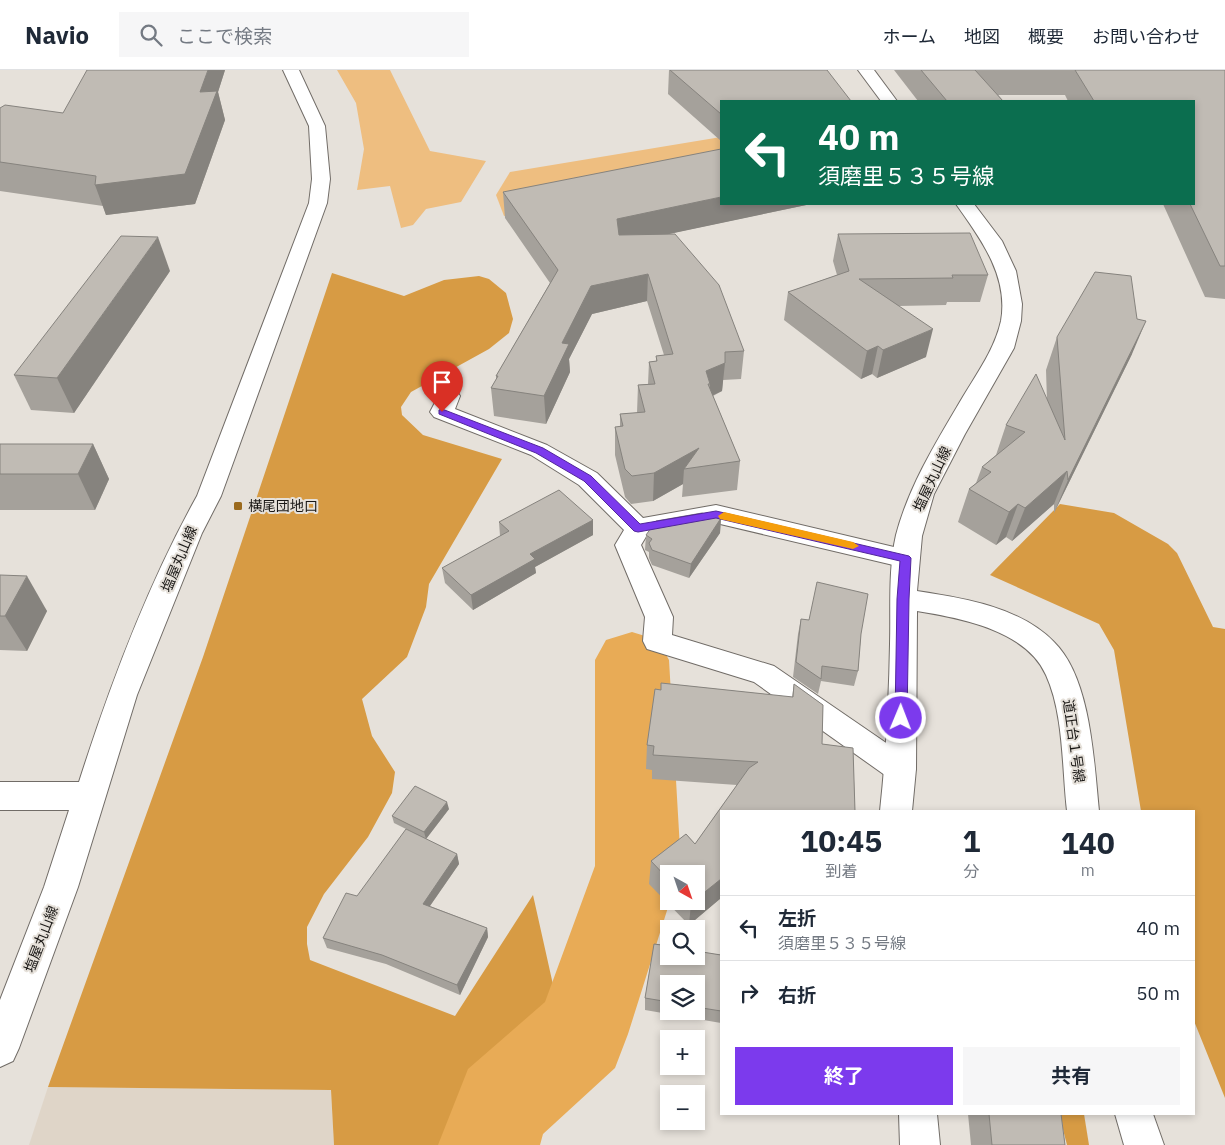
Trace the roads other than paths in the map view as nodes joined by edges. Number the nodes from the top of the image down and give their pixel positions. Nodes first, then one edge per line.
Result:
1 (291, 70) edge
2 (866, 70) edge
3 (888, 100) edge
4 (966, 205) edge
5 (450, 396) dead end
6 (638, 528) junction
7 (906, 558) junction
8 (903, 599) junction
9 (900, 769) junction
10 (0, 796) edge
11 (90, 796) junction
12 (896, 810) edge
13 (1083, 810) edge
14 (0, 1048) edge
15 (918, 1115) edge
16 (1134, 1115) edge
17 (920, 1145) edge
18 (1144, 1145) edge

1 - 11 street, 塩屋丸山線
2 - 3 street
4 - 7 street, 塩屋丸山線
5 - 6 street
6 - 7 street
6 - 9 street
7 - 8 street, 塩屋丸山線
8 - 9 street, 塩屋丸山線
8 - 13 street, 道正台１号線
9 - 12 street, 塩屋丸山線
10 - 11 street
11 - 14 street, 塩屋丸山線
15 - 17 street
16 - 18 street

